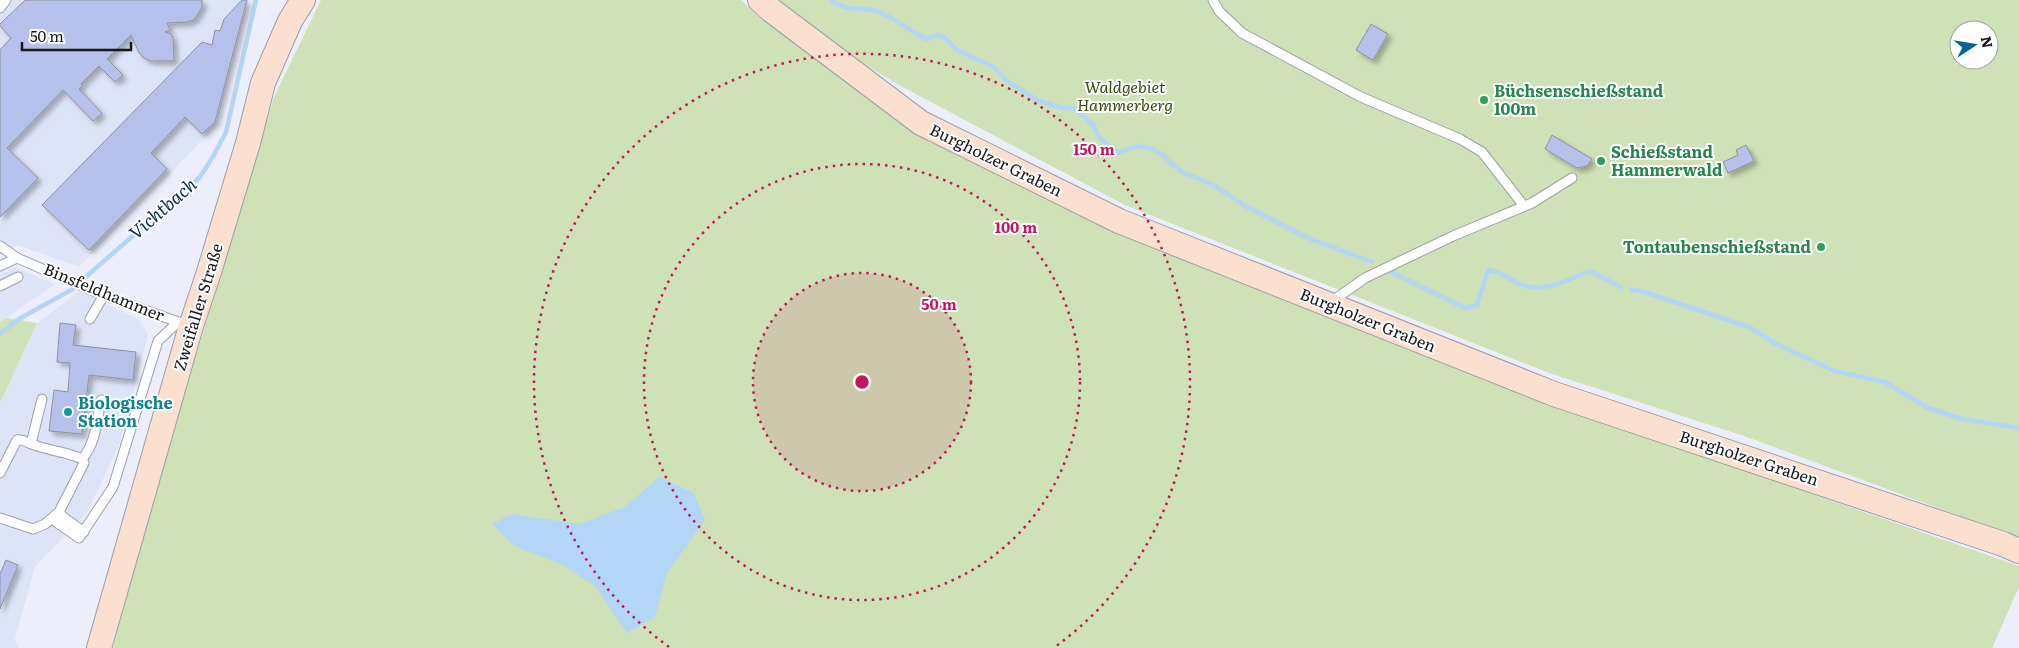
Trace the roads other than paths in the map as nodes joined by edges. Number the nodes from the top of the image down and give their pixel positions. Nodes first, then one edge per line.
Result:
1 (6, 0) edge
2 (303, 0) edge
3 (760, 0) edge
4 (1213, 0) edge
5 (0, 8) edge
6 (1572, 178) dead end
7 (1524, 206) junction
8 (0, 246) edge
9 (17, 258) junction
10 (0, 266) edge
11 (18, 277) dead end
12 (0, 286) edge
13 (101, 294) junction
14 (1328, 304) junction
15 (90, 319) dead end
16 (184, 324) junction
17 (42, 400) dead end
18 (101, 400) dead end
19 (31, 444) junction
20 (82, 458) junction
21 (0, 473) edge
22 (55, 516) junction
23 (0, 518) edge
24 (2019, 551) edge
25 (99, 648) edge

1 - 5 lane
2 - 16 main road, Zweifaller Straße
3 - 14 main road, Burgholzer Graben
4 - 7 lane
6 - 7 lane
7 - 14 lane
8 - 9 lane, Binsfeldhammer
9 - 10 lane
9 - 13 lane, Binsfeldhammer
11 - 12 lane
13 - 15 lane
13 - 16 lane, Binsfeldhammer
14 - 24 main road, Burgholzer Graben
16 - 22 lane
16 - 25 main road, Zweifaller Straße
17 - 19 lane
18 - 20 lane
19 - 20 lane
19 - 21 lane
20 - 22 lane
22 - 23 lane

